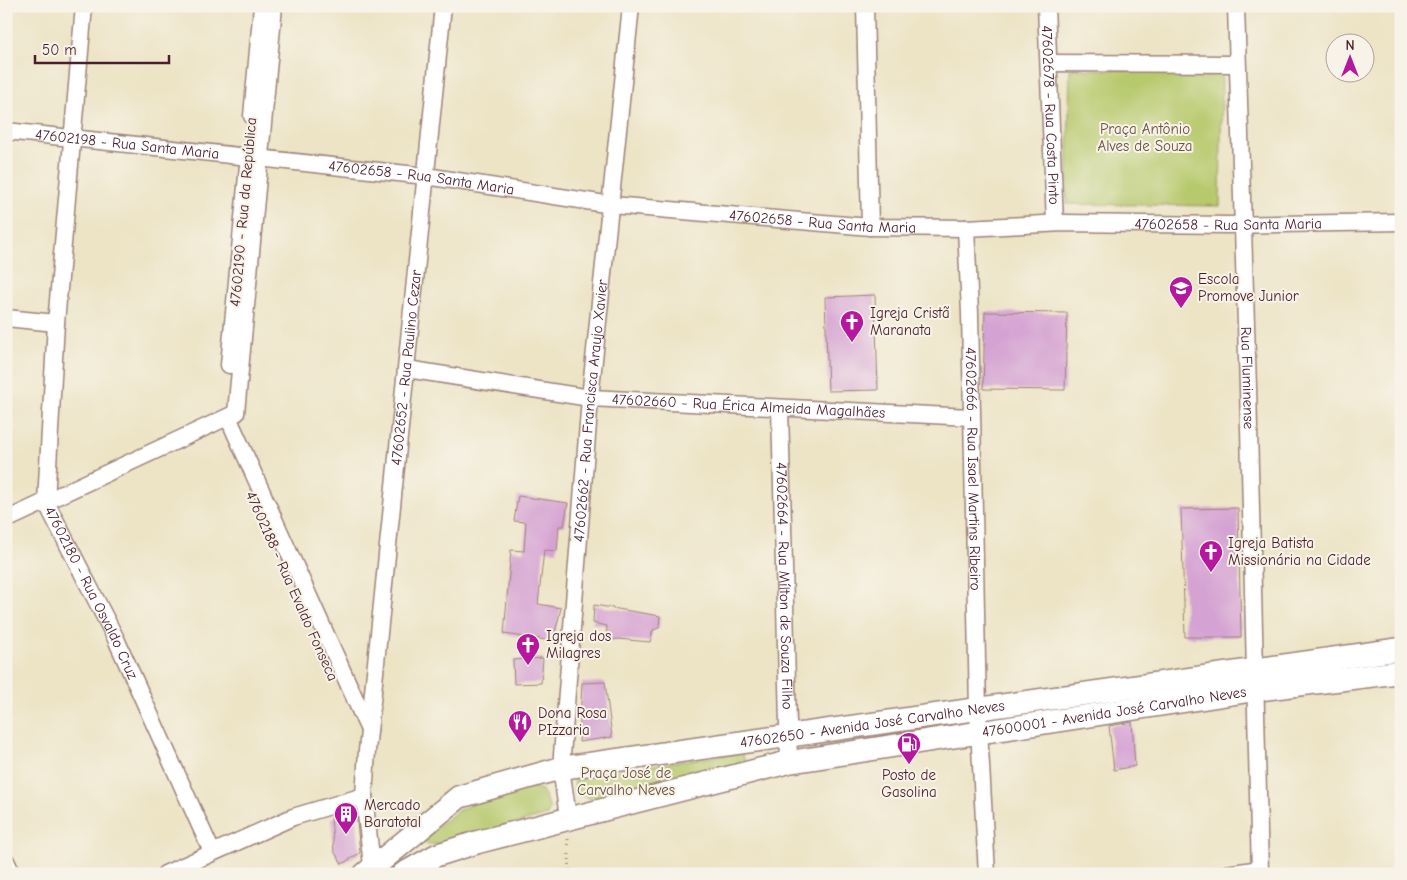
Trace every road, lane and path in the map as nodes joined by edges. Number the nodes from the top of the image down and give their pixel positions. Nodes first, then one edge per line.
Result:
1 (84, 6) edge
2 (262, 6) edge
3 (274, 6) edge
4 (443, 6) edge
5 (632, 6) edge
6 (865, 6) edge
7 (1046, 6) edge
8 (1236, 6) edge
9 (1049, 63) junction
10 (1238, 64) junction
11 (6, 131) edge
12 (73, 138) junction
13 (254, 159) junction
14 (426, 176) junction
15 (612, 205) junction
16 (1401, 222) edge
17 (1054, 223) junction
18 (1243, 224) junction
19 (870, 227) junction
20 (966, 228) junction
21 (6, 318) edge
22 (56, 323) junction
23 (407, 369) junction
24 (590, 398) junction
25 (780, 408) junction
26 (970, 417) junction
27 (227, 418) junction
28 (46, 502) junction
29 (6, 520) edge
30 (1401, 649) edge
31 (1401, 672) edge
32 (1254, 680) junction
33 (1072, 697) junction
34 (978, 710) junction
35 (1074, 720) junction
36 (369, 730) junction
37 (979, 733) junction
38 (788, 736) junction
39 (367, 751) junction
40 (790, 762) junction
41 (561, 768) junction
42 (364, 796) junction
43 (568, 817) junction
44 (212, 852) junction
45 (6, 861) edge
46 (373, 870) edge
47 (1260, 871) edge
48 (12, 874) edge
49 (165, 874) edge
50 (402, 874) edge
51 (570, 874) edge
52 (988, 874) edge
53 (1227, 874) edge

1 - 12 street, 47602180 - Rua Osvaldo Cruz
2 - 13 street, 47602190 - Rua da República
3 - 13 street
4 - 14 street, 47602652 - Rua Paulino Cezar
5 - 15 street, 47602662 - Rua Francisca Araujo Xavier
6 - 19 street
7 - 9 street, 47602678 - Rua Costa Pinto
8 - 10 street, Rua Fluminense
9 - 10 street
9 - 17 street, 47602678 - Rua Costa Pinto
10 - 18 street, Rua Fluminense
11 - 12 street, 47602198 - Rua Santa Maria
12 - 13 street, 47602198 - Rua Santa Maria
12 - 22 street, 47602180 - Rua Osvaldo Cruz
13 - 14 street, 47602658 - Rua Santa Maria
13 - 27 street, 47602190 - Rua da República
14 - 15 street, 47602658 - Rua Santa Maria
14 - 23 street, 47602652 - Rua Paulino Cezar
15 - 19 street, 47602658 - Rua Santa Maria
15 - 24 street, 47602662 - Rua Francisca Araujo Xavier
16 - 18 street, 47602658 - Rua Santa Maria
17 - 18 street, 47602658 - Rua Santa Maria
17 - 20 street, 47602658 - Rua Santa Maria
18 - 32 street, Rua Fluminense
19 - 20 street, 47602658 - Rua Santa Maria
20 - 26 street, 47602666 - Rua Isael Martins Ribeiro
21 - 22 street
22 - 28 street, 47602180 - Rua Osvaldo Cruz
23 - 24 street, 47602660 - Rua Érica Almeida Magalhães
23 - 36 street, 47602652 - Rua Paulino Cezar
24 - 25 street, 47602660 - Rua Érica Almeida Magalhães
24 - 41 street, 47602662 - Rua Francisca Araujo Xavier
25 - 26 street, 47602660 - Rua Érica Almeida Magalhães
25 - 38 street, 47602664 - Rua Mílton de Souza Filho
26 - 34 street, 47602666 - Rua Isael Martins Ribeiro
27 - 28 street
27 - 36 street
27 - 39 street, 47602188 - Rua Evaldo Fonseca
28 - 29 street
28 - 44 street, 47602180 - Rua Osvaldo Cruz
30 - 32 street, 47602650 - Avenida José Carvalho Neves
31 - 32 street, 47600001 - Avenida José Carvalho Neves
32 - 33 street, 47602650 - Avenida José Carvalho Neves
32 - 35 street, 47600001 - Avenida José Carvalho Neves
32 - 47 street, Rua Fluminense
33 - 34 street, 47602650 - Avenida José Carvalho Neves
33 - 35 street
34 - 37 street, 47602666 - Rua Isael Martins Ribeiro
34 - 38 street, 47602650 - Avenida José Carvalho Neves
35 - 37 street, 47600001 - Avenida José Carvalho Neves
36 - 39 street, 47602652 - Rua Paulino Cezar
36 - 46 street, 47602652 - Rua Paulino Cezar
37 - 40 street, 47600001 - Avenida José Carvalho Neves
37 - 52 street, 47602666 - Rua Isael Martins Ribeiro
38 - 40 street, 47602664 - Rua Mílton de Souza Filho
38 - 41 street, 47602650 - Avenida José Carvalho Neves
39 - 42 street, 47602652 - Rua Paulino Cezar
40 - 43 street, 47600001 - Avenida José Carvalho Neves
41 - 43 street, 47602662 - Rua Francisca Araujo Xavier
41 - 46 street, 47602650 - Avenida José Carvalho Neves
42 - 44 street
42 - 46 street, 47602652 - Rua Paulino Cezar
43 - 50 street, 47600001 - Avenida José Carvalho Neves
43 - 51 path
44 - 49 street
45 - 48 street
47 - 53 street

